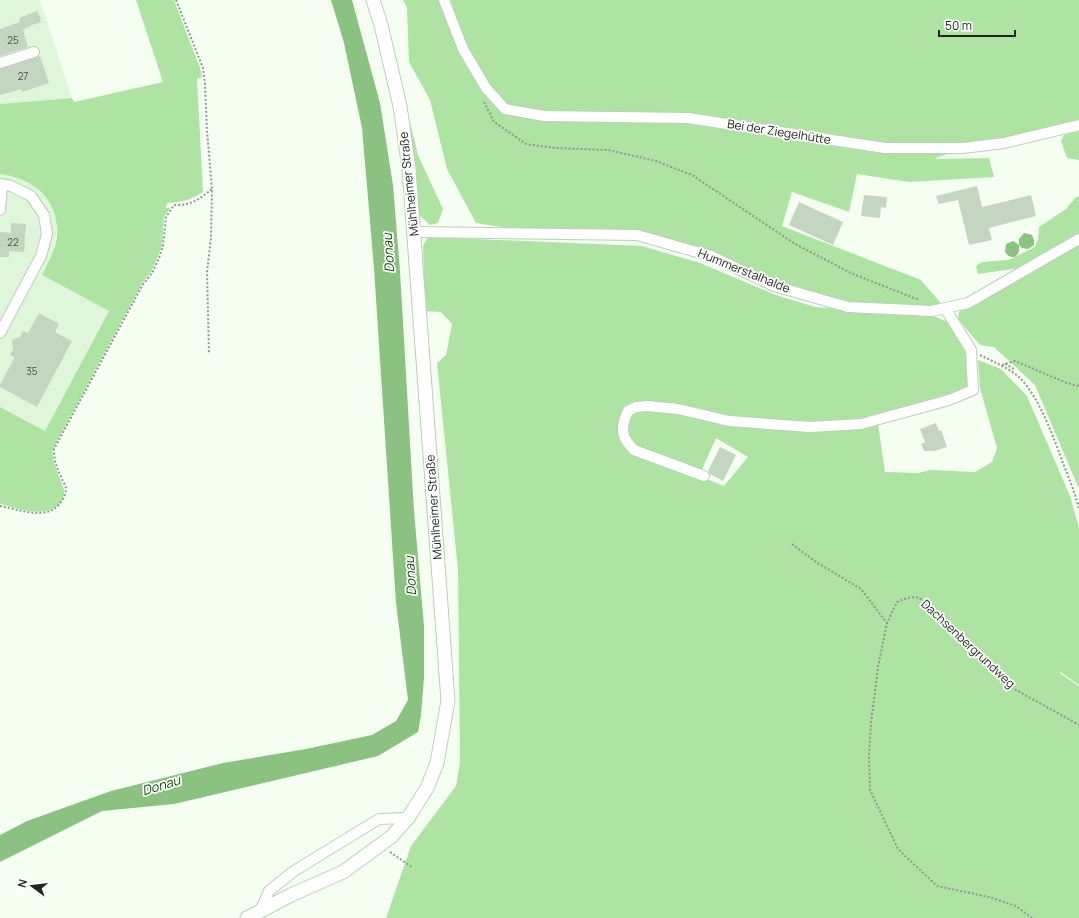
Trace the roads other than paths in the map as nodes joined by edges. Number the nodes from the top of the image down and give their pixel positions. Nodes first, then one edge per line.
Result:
1 (373, 0) edge
2 (444, 0) edge
3 (34, 52) dead end
4 (0, 63) edge
5 (1079, 125) edge
6 (1, 184) edge
7 (0, 210) edge
8 (414, 232) junction
9 (1079, 239) edge
10 (945, 308) junction
11 (0, 333) edge
12 (704, 476) dead end
13 (408, 818) junction
14 (260, 911) junction
15 (247, 918) edge

1 - 8 main road, Mühlheimer Straße
2 - 5 street, Bei der Ziegelhütte
3 - 4 street
6 - 7 street
6 - 11 street
8 - 10 street, Hummerstalhalde
8 - 13 main road, Mühlheimer Straße
9 - 10 street, Hummerstalhalde
10 - 12 street
13 - 14 main road, Mühlheimer Straße
13 - 14 street
14 - 15 main road, Mühlheimer Straße

